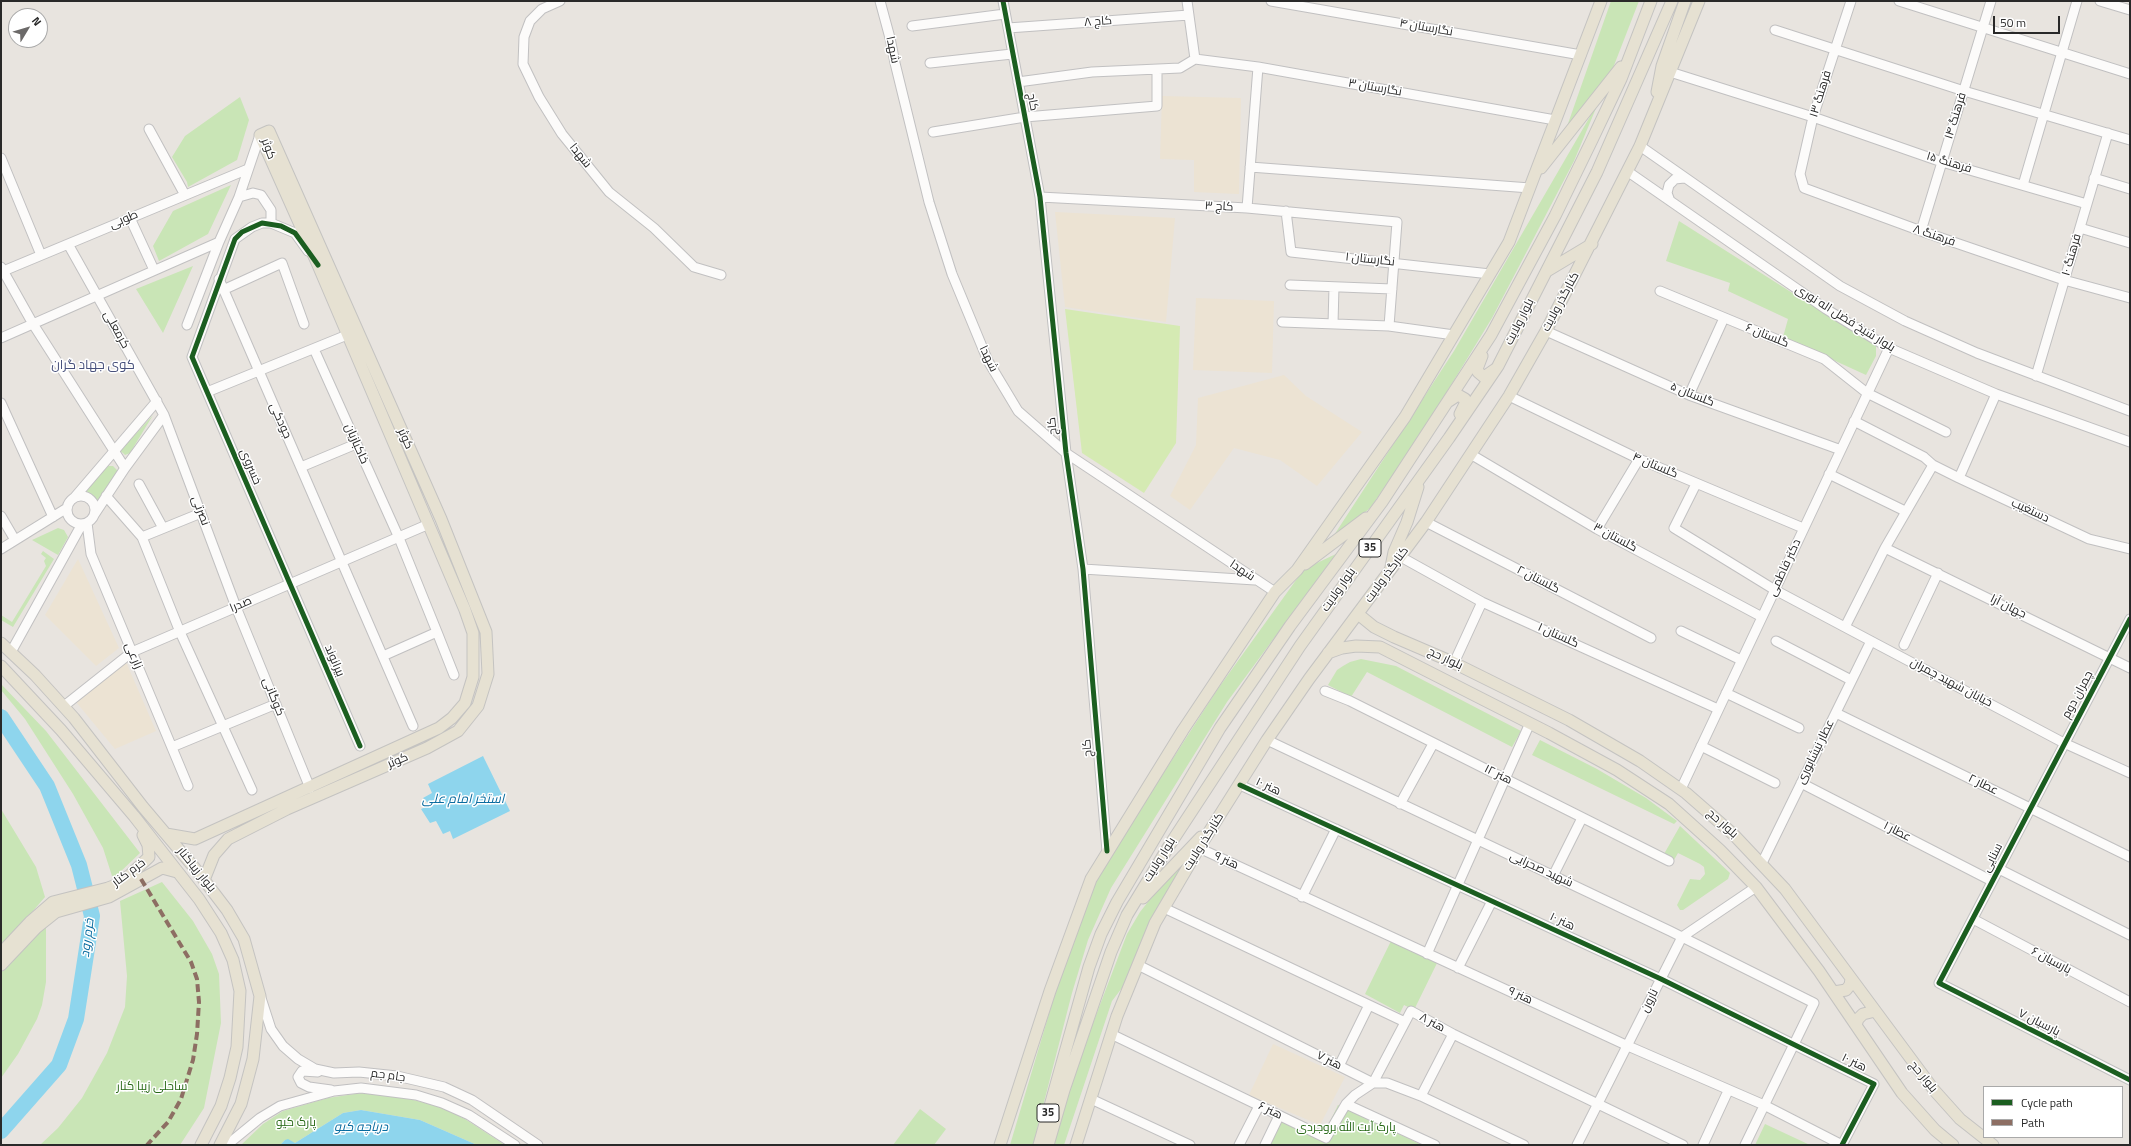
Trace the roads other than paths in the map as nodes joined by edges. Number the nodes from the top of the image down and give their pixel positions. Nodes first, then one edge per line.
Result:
1 (560, 1) edge
2 (880, 1) edge
3 (1003, 1) edge
4 (1187, 1) edge
5 (1270, 1) edge
6 (1601, 1) edge
7 (1651, 1) edge
8 (1672, 1) edge
9 (1686, 1) edge
10 (1699, 1) edge
11 (1850, 1) edge
12 (1899, 1) edge
13 (1991, 1) edge
14 (2077, 1) edge
15 (2104, 2) edge
16 (2130, 10) edge
17 (1006, 14) junction
18 (1188, 15) junction
19 (912, 26) dead end
20 (1008, 28) junction
21 (1983, 28) junction
22 (1775, 30) dead end
23 (1834, 50) junction
24 (2062, 53) junction
25 (1012, 54) junction
26 (1581, 55) junction
27 (1195, 59) junction
28 (1628, 60) junction
29 (930, 64) dead end
30 (1258, 67) junction
31 (1157, 70) junction
32 (1670, 72) junction
33 (2130, 74) edge
34 (1018, 82) junction
35 (1964, 91) junction
36 (2044, 115) junction
37 (1025, 117) junction
38 (1813, 117) junction
39 (1555, 120) junction
40 (1651, 122) junction
41 (149, 129) dead end
42 (933, 132) dead end
43 (2108, 133) junction
44 (260, 135) junction
45 (2130, 140) edge
46 (1640, 146) junction
47 (1, 158) edge
48 (1942, 162) junction
49 (248, 168) junction
50 (1250, 168) junction
51 (1627, 171) junction
52 (1535, 175) junction
53 (1684, 178) junction
54 (2094, 178) junction
55 (2023, 185) junction
56 (1530, 188) junction
57 (1804, 188) joint
58 (2130, 189) edge
59 (185, 195) junction
60 (239, 197) junction
61 (1040, 197) junction
62 (1670, 200) junction
63 (2087, 204) junction
64 (1247, 208) junction
65 (1286, 211) junction
66 (130, 218) junction
67 (271, 223) junction
68 (2080, 228) junction
69 (1921, 231) junction
70 (219, 242) junction
71 (2130, 243) edge
72 (68, 244) junction
73 (1592, 244) junction
74 (41, 255) junction
75 (1394, 263) junction
76 (318, 264) junction
77 (2, 270) edge
78 (154, 270) junction
79 (1547, 271) junction
80 (1490, 274) junction
81 (721, 275) dead end
82 (219, 279) junction
83 (2064, 280) junction
84 (1290, 285) dead end
85 (1334, 287) junction
86 (1392, 289) junction
87 (223, 290) junction
88 (1660, 291) dead end
89 (97, 295) junction
90 (2130, 298) edge
91 (1724, 318) junction
92 (1282, 322) dead end
93 (33, 324) junction
94 (304, 324) dead end
95 (1333, 324) junction
96 (187, 325) dead end
97 (1389, 326) junction
98 (1546, 331) junction
99 (352, 332) junction
100 (1454, 334) junction
101 (1491, 335) junction
102 (1, 338) edge
103 (1889, 348) junction
104 (314, 349) junction
105 (1498, 366) junction
106 (259, 372) junction
107 (2036, 376) junction
108 (207, 392) junction
109 (1867, 393) junction
110 (1996, 394) junction
111 (1689, 395) junction
112 (1509, 396) junction
113 (157, 401) junction
114 (1, 403) edge
115 (1444, 404) junction
116 (2130, 411) edge
117 (164, 415) junction
118 (1854, 421) junction
119 (1946, 432) dead end
120 (1449, 438) junction
121 (2130, 442) edge
122 (356, 444) junction
123 (1841, 450) junction
124 (114, 452) junction
125 (1066, 452) junction
126 (1472, 455) junction
127 (1639, 459) junction
128 (1933, 465) junction
129 (301, 467) junction
130 (125, 468) junction
131 (1829, 474) junction
132 (1421, 478) junction
133 (1959, 478) junction
134 (139, 484) dead end
135 (1696, 484) junction
136 (106, 496) junction
137 (74, 498) junction
138 (67, 508) junction
139 (1905, 512) junction
140 (201, 513) junction
141 (1372, 514) junction
142 (94, 515) junction
143 (1, 516) edge
144 (53, 517) junction
145 (441, 519) junction
146 (1426, 522) junction
147 (85, 523) junction
148 (429, 524) junction
149 (163, 528) junction
150 (1803, 528) junction
151 (1597, 529) junction
152 (142, 536) junction
153 (399, 538) junction
154 (15, 540) junction
155 (1885, 548) junction
156 (1, 549) edge
157 (2130, 549) edge
158 (1401, 557) junction
159 (342, 563) junction
160 (1083, 569) junction
161 (1297, 570) junction
162 (1390, 571) junction
163 (1938, 573) junction
164 (1257, 580) junction
165 (290, 585) junction
166 (1775, 590) junction
167 (1275, 592) junction
168 (1482, 602) junction
169 (236, 607) junction
170 (1358, 614) junction
171 (1762, 616) junction
172 (2130, 619) edge
173 (1845, 627) junction
174 (1681, 631) dead end
175 (180, 632) junction
176 (437, 632) junction
177 (1394, 637) junction
178 (1651, 638) dead end
179 (1776, 641) dead end
180 (1870, 641) junction
181 (1, 643) edge
182 (1904, 645) dead end
183 (1386, 650) junction
184 (11, 652) junction
185 (132, 652) junction
186 (1328, 654) junction
187 (383, 656) junction
188 (2110, 658) junction
189 (1741, 660) junction
190 (1454, 663) junction
191 (1, 666) edge
192 (2130, 668) edge
193 (454, 675) dead end
194 (1851, 680) junction
195 (1325, 691) dead end
196 (1726, 693) junction
197 (276, 704) junction
198 (64, 706) junction
199 (1718, 709) junction
200 (1836, 713) junction
201 (1530, 723) junction
202 (223, 726) junction
203 (413, 726) dead end
204 (1798, 728) dead end
205 (1267, 740) junction
206 (2064, 743) junction
207 (1433, 744) junction
208 (360, 746) dead end
209 (1701, 746) junction
210 (172, 747) junction
211 (357, 773) junction
212 (2130, 773) edge
213 (1504, 778) junction
214 (1775, 783) dead end
215 (1801, 783) junction
216 (1240, 785) junction
217 (188, 786) dead end
218 (310, 788) junction
219 (1681, 789) junction
220 (252, 790) dead end
221 (1400, 804) junction
222 (2030, 808) junction
223 (134, 816) junction
224 (1582, 818) junction
225 (222, 827) junction
226 (1336, 829) junction
227 (1210, 831) junction
228 (166, 834) junction
229 (228, 839) junction
230 (1477, 840) junction
231 (1199, 848) junction
232 (1107, 851) junction
233 (2130, 857) edge
234 (1669, 861) dead end
235 (1762, 863) junction
236 (1999, 869) junction
237 (177, 872) junction
238 (1554, 876) junction
239 (204, 880) junction
240 (1992, 881) junction
241 (1457, 885) junction
242 (1756, 886) junction
243 (109, 893) junction
244 (1302, 897) junction
245 (1492, 901) junction
246 (66, 903) junction
247 (1164, 908) junction
248 (1127, 915) junction
249 (1973, 919) junction
250 (2130, 935) edge
251 (1682, 937) junction
252 (1, 953) edge
253 (1427, 954) junction
254 (1, 965) edge
255 (1138, 965) junction
256 (1458, 968) junction
257 (1661, 979) junction
258 (1851, 979) junction
259 (1940, 983) joint
260 (1834, 992) junction
261 (260, 996) junction
262 (2130, 1002) edge
263 (1369, 1004) junction
264 (1875, 1011) junction
265 (1405, 1022) junction
266 (1856, 1025) junction
267 (1111, 1034) junction
268 (1453, 1034) junction
269 (1794, 1045) junction
270 (1628, 1046) junction
271 (1339, 1066) junction
272 (334, 1073) junction
273 (2130, 1080) edge
274 (1373, 1083) junction
275 (1728, 1090) junction
276 (334, 1091) junction
277 (1421, 1096) junction
278 (1091, 1099) junction
279 (1346, 1104) junction
280 (1599, 1104) junction
281 (1259, 1106) junction
282 (1764, 1106) junction
283 (1279, 1116) junction
284 (1983, 1137) edge
285 (1984, 1138) edge
286 (201, 1145) edge
287 (220, 1145) edge
288 (227, 1145) edge
289 (515, 1145) edge
290 (538, 1145) edge
291 (1000, 1145) edge
292 (1039, 1145) edge
293 (1048, 1145) edge
294 (1076, 1145) edge
295 (1190, 1145) edge
296 (1239, 1145) edge
297 (1265, 1145) edge
298 (1435, 1145) edge
299 (1524, 1145) edge
300 (1577, 1145) edge
301 (1683, 1145) edge
302 (1704, 1145) edge
303 (1745, 1145) edge
304 (1842, 1145) edge
305 (1952, 1145) edge
306 (1993, 1145) edge

1 - 81 street, شهدا
2 - 125 street, شهدا
3 - 17 street, کاج
4 - 18 street
5 - 26 street, نگارستان ۴
6 - 26 main road
7 - 28 main road, بلوار ولایت / 35
8 - 79 main road, بلوار ولایت / 35
9 - 40 main road
10 - 32 main road, کنارگذر ولایت
11 - 23 street, فرهنگ ۱۳
12 - 21 street
13 - 21 street, فرهنگ ۱۴
14 - 24 street
15 - 16 street
17 - 19 street
17 - 20 street, کاج
18 - 20 street, کاج ۸
18 - 27 street
20 - 25 street, کاج
21 - 24 street
21 - 35 street, فرهنگ ۱۴
22 - 23 street
23 - 35 street
23 - 38 street, فرهنگ ۱۳
24 - 33 street
24 - 36 street
25 - 29 street
25 - 34 street, کاج
26 - 39 main road
27 - 30 street, نگارستان ۳
27 - 31 street
28 - 52 main road
28 - 101 main road, بلوار ولایت / 35
30 - 39 street, نگارستان ۳
30 - 50 street
31 - 34 street
31 - 37 street
32 - 38 street, فرهنگ ۱۵
32 - 40 main road, کنارگذر ولایت
34 - 37 street, کاج
35 - 36 street
35 - 48 street, فرهنگ ۱۴
36 - 43 street
36 - 55 street
37 - 42 street
37 - 61 street, کاج
38 - 48 street, فرهنگ ۱۵
38 - 57 street, فرهنگ ۱۳
39 - 52 main road
40 - 46 main road, کنارگذر ولایت
41 - 59 street
43 - 45 street
43 - 54 street, فرهنگ ۱۰
44 - 49 street
44 - 76 main road, کوثر
44 - 99 main road, کوثر
46 - 51 main road, کنارگذر ولایت
46 - 53 street
47 - 74 street
48 - 55 street, فرهنگ ۱۵
48 - 69 street, فرهنگ ۱۴
49 - 59 street, طوبی
49 - 60 street
50 - 56 street
50 - 64 street
51 - 62 street, بلوار شیخ فضل اله نوری
51 - 73 main road, کنارگذر ولایت
52 - 56 main road
53 - 62 street
53 - 107 street
54 - 58 street
54 - 63 street, فرهنگ ۱۰
55 - 63 street, فرهنگ ۱۵
56 - 80 main road
57 - 69 street, فرهنگ ۸
59 - 66 street, طوبی
60 - 67 street
60 - 70 street
61 - 64 street, کاج ۳
61 - 125 street, کاج
62 - 103 street, بلوار شیخ فضل اله نوری
63 - 68 street, فرهنگ ۱۰
64 - 65 street, کاج ۳
65 - 75 street, نگارستان ۱
65 - 75 street, کاج ۳
66 - 72 street, طوبی
66 - 78 street
67 - 76 street
67 - 82 street
68 - 71 street
68 - 83 street, فرهنگ ۱۰
69 - 83 street, فرهنگ ۸
70 - 78 street
70 - 96 street
72 - 74 street, طوبی
72 - 89 street, کرمعلی
73 - 79 main road
73 - 98 main road, کنارگذر ولایت
74 - 77 street, طوبی
75 - 80 street, نگارستان ۱
75 - 86 street
76 - 99 main road, کوثر
77 - 93 street
78 - 89 street
79 - 105 main road, بلوار ولایت / 35
80 - 100 main road
82 - 87 street, جودکی
82 - 108 street, خسروی
83 - 90 street, فرهنگ ۸
83 - 107 street, فرهنگ ۱۰
84 - 85 street
85 - 86 street
85 - 95 street
86 - 97 street
87 - 94 street
87 - 106 street, جودکی
88 - 91 street, گلستان ۶
89 - 93 street
89 - 113 street, کرمعلی
91 - 109 street, گلستان ۶
91 - 111 street
92 - 95 street
93 - 102 street
93 - 124 street
95 - 97 street
97 - 100 street
98 - 111 street, گلستان ۵
98 - 112 main road, کنارگذر ولایت
99 - 104 street
99 - 145 main road, کوثر
99 - 148 main road, کوثر
100 - 161 main road
101 - 105 main road
101 - 115 main road, بلوار ولایت / 35
103 - 109 street, دکتر فاطمی
103 - 110 street, بلوار شیخ فضل اله نوری
104 - 106 street
104 - 122 street, خاکبازیان
105 - 120 main road, بلوار ولایت / 35
106 - 108 street
106 - 129 street, جودکی
107 - 116 street
108 - 165 street, خسروی
109 - 118 street, دکتر فاطمی
109 - 119 street, گلستان ۶
110 - 121 street, بلوار شیخ فضل اله نوری
110 - 133 street
111 - 123 street, گلستان ۵
112 - 126 main road, کنارگذر ولایت
112 - 127 street, گلستان ۴
113 - 117 street, کرمعلی
113 - 124 street
114 - 144 street
115 - 120 main road
115 - 141 main road, بلوار ولایت / 35
117 - 130 street
117 - 140 street, نصرتی
118 - 123 street, دکتر فاطمی
118 - 128 street, دستغیب
120 - 132 main road, بلوار ولایت / 35
122 - 129 street
122 - 153 street, خاکبازیان
123 - 131 street, دکتر فاطمی
124 - 130 street
124 - 137 street
125 - 160 street, کاج
125 - 164 street, شهدا
126 - 146 main road, کنارگذر ولایت
126 - 151 street, گلستان ۳
127 - 135 street, گلستان ۴
127 - 151 street
128 - 133 street, دستغیب
128 - 139 street
129 - 159 street, جودکی
130 - 136 street
131 - 139 street
131 - 150 street, دکتر فاطمی
132 - 162 main road
132 - 248 main road, بلوار ولایت / 35
133 - 157 street, دستغیب
134 - 149 street
135 - 150 street, گلستان ۴
135 - 166 street, خیابان شهید چمران
136 - 142 street
136 - 152 street
137 - 138 street
137 - 142 street
138 - 144 street
138 - 147 street
139 - 155 street
140 - 149 street
140 - 169 street, نصرتی
141 - 161 main road
141 - 292 main road, بلوار ولایت / 35
142 - 147 street
143 - 154 street
144 - 154 street
145 - 148 main road
145 - 211 main road, کوثر
146 - 158 main road, کنارگذر ولایت
146 - 178 street, گلستان ۲
147 - 184 street
147 - 185 street, زارعی
148 - 153 street, صدرا
148 - 211 main road, کوثر
149 - 152 street
150 - 166 street, دکتر فاطمی
151 - 171 street, گلستان ۳
152 - 175 street
153 - 159 street, صدرا
153 - 176 street, خاکبازیان
154 - 156 street
155 - 163 street, جهان آرا
155 - 173 street
158 - 162 main road, کنارگذر ولایت
158 - 168 street, گلستان ۱
159 - 165 street, صدرا
159 - 187 street, جودکی
160 - 164 street
160 - 232 street, کاج
161 - 167 main road
162 - 170 main road, کنارگذر ولایت
163 - 182 street
163 - 188 street, جهان آرا
164 - 167 street, شهدا
165 - 169 street, صدرا
165 - 208 street, بیرانوند
166 - 171 street, دکتر فاطمی
166 - 173 street, خیابان شهید چمران
167 - 232 main road
168 - 190 street
168 - 199 street, گلستان ۱
169 - 175 street, صدرا
169 - 197 street, کوگانی
170 - 177 main road, بلوار حج
170 - 186 main road, کنارگذر ولایت
171 - 189 street, دکتر فاطمی
172 - 188 street, چمران دوم
173 - 180 street, خیابان شهید چمران
174 - 189 street
175 - 185 street, صدرا
175 - 202 street
176 - 187 street
176 - 193 street, خاکبازیان
177 - 183 main road
177 - 190 main road, بلوار حج
179 - 194 street
180 - 194 street, عطار نیشابوری
180 - 206 street, خیابان شهید چمران
181 - 184 main road, بلوار زیباکنار
183 - 186 main road, بلوار حج
183 - 201 main road, بلوار حج
184 - 198 main road, بلوار زیباکنار
185 - 198 street, صدرا
185 - 210 street, زارعی
186 - 205 main road, کنارگذر ولایت
187 - 203 street, جودکی
188 - 192 street, جهان آرا
188 - 206 street, چمران دوم
189 - 196 street, دکتر فاطمی
190 - 219 main road, بلوار حج
191 - 223 main road, بلوار زیباکنار
194 - 200 street, عطار نیشابوری
195 - 207 street, هنر ۱۲
196 - 199 street, دکتر فاطمی
196 - 204 street
197 - 202 street
197 - 218 street, کوگانی
198 - 228 main road, بلوار زیباکنار
199 - 209 street, دکتر فاطمی
200 - 215 street, عطار نیشابوری
200 - 222 street, عطار ۲
201 - 213 street
201 - 242 main road, بلوار حج
202 - 210 street
202 - 220 street
205 - 216 main road, کنارگذر ولایت
205 - 221 street, شهید صحرایی
206 - 212 street, خیابان شهید چمران
206 - 222 street, سنایی
207 - 213 street, هنر ۱۲
207 - 221 street
209 - 214 street
209 - 219 street, دکتر فاطمی
210 - 217 street, زارعی
211 - 218 main road, کوثر
211 - 229 main road, کوثر
213 - 224 street, هنر ۱۲
213 - 230 street
215 - 235 street, عطار نیشابوری
215 - 240 street, عطار ۱
216 - 226 street, هنر ۱۰
216 - 227 main road, کنارگذر ولایت
218 - 225 main road, کوثر
219 - 235 main road, بلوار حج
221 - 230 street, شهید صحرایی
222 - 233 street, عطار ۲
222 - 236 street, سنایی
223 - 237 main road, بلوار زیباکنار
223 - 243 main road, خرم کنار
224 - 234 street, هنر ۱۲
224 - 238 street
225 - 228 main road, کوثر
225 - 229 main road
226 - 241 street, هنر ۱۰
226 - 244 street
227 - 231 main road, کنارگذر ولایت
227 - 248 main road
228 - 239 main road, بلوار زیباکنار
229 - 239 main road, کوثر
230 - 238 street, شهید صحرایی
230 - 241 street
231 - 244 street, هنر ۹
231 - 247 main road, کنارگذر ولایت
232 - 291 main road
235 - 258 main road, بلوار حج
236 - 240 street, سنایی
236 - 250 street
237 - 243 main road
237 - 286 main road, بلوار زیباکنار
238 - 251 street, شهید صحرایی
239 - 261 main road, بلوار زیباکنار
240 - 249 street, سنایی
241 - 245 street, هنر ۱۰
241 - 253 street
242 - 251 street, نارون
242 - 260 main road, بلوار حج
243 - 246 main road, خرم کنار
244 - 253 street, هنر ۹
245 - 256 street
245 - 257 street, هنر ۱۰
246 - 252 main road
246 - 254 main road
247 - 255 main road, کنارگذر ولایت
247 - 263 street, هنر ۸
248 - 293 main road, بلوار ولایت / 35
249 - 259 street, سنایی
249 - 262 street, پارسیان ۶
251 - 257 street, نارون
251 - 269 street, شهید صحرایی
253 - 256 street, هنر ۹
255 - 267 main road, کنارگذر ولایت
255 - 271 street, هنر ۷
256 - 270 street, هنر ۹
257 - 269 street, هنر ۱۰
257 - 270 street, نارون
258 - 260 main road
258 - 264 main road, بلوار حج
259 - 273 street, پارسیان ۷
260 - 266 main road, بلوار حج
261 - 272 street, جام جم
261 - 287 main road, بلوار زیباکنار
263 - 265 street, هنر ۸
263 - 271 street
264 - 266 main road
264 - 284 main road, بلوار حج
265 - 268 street, هنر ۸
265 - 274 street
266 - 305 main road, بلوار حج
267 - 278 main road, کنارگذر ولایت
267 - 281 street, هنر ۶
268 - 277 street
268 - 280 street, هنر ۸
269 - 282 street
269 - 304 street, هنر ۱۰
270 - 275 street, هنر ۹
270 - 280 street, نارون
271 - 274 street, هنر ۷
272 - 276 street
272 - 290 street, جام جم
274 - 277 street, هنر ۷
274 - 279 street
275 - 282 street, هنر ۹
275 - 302 street
276 - 288 street, جام جم
276 - 289 street, جام جم
277 - 299 street, هنر ۷
278 - 294 main road, کنارگذر ولایت
278 - 295 street
279 - 283 street, هنر ۶
279 - 298 street
280 - 300 street, نارون
280 - 301 street, هنر ۸
281 - 283 street, هنر ۶
281 - 296 street
282 - 303 street
282 - 304 street, هنر ۹
283 - 297 street
285 - 306 main road, بلوار حج

